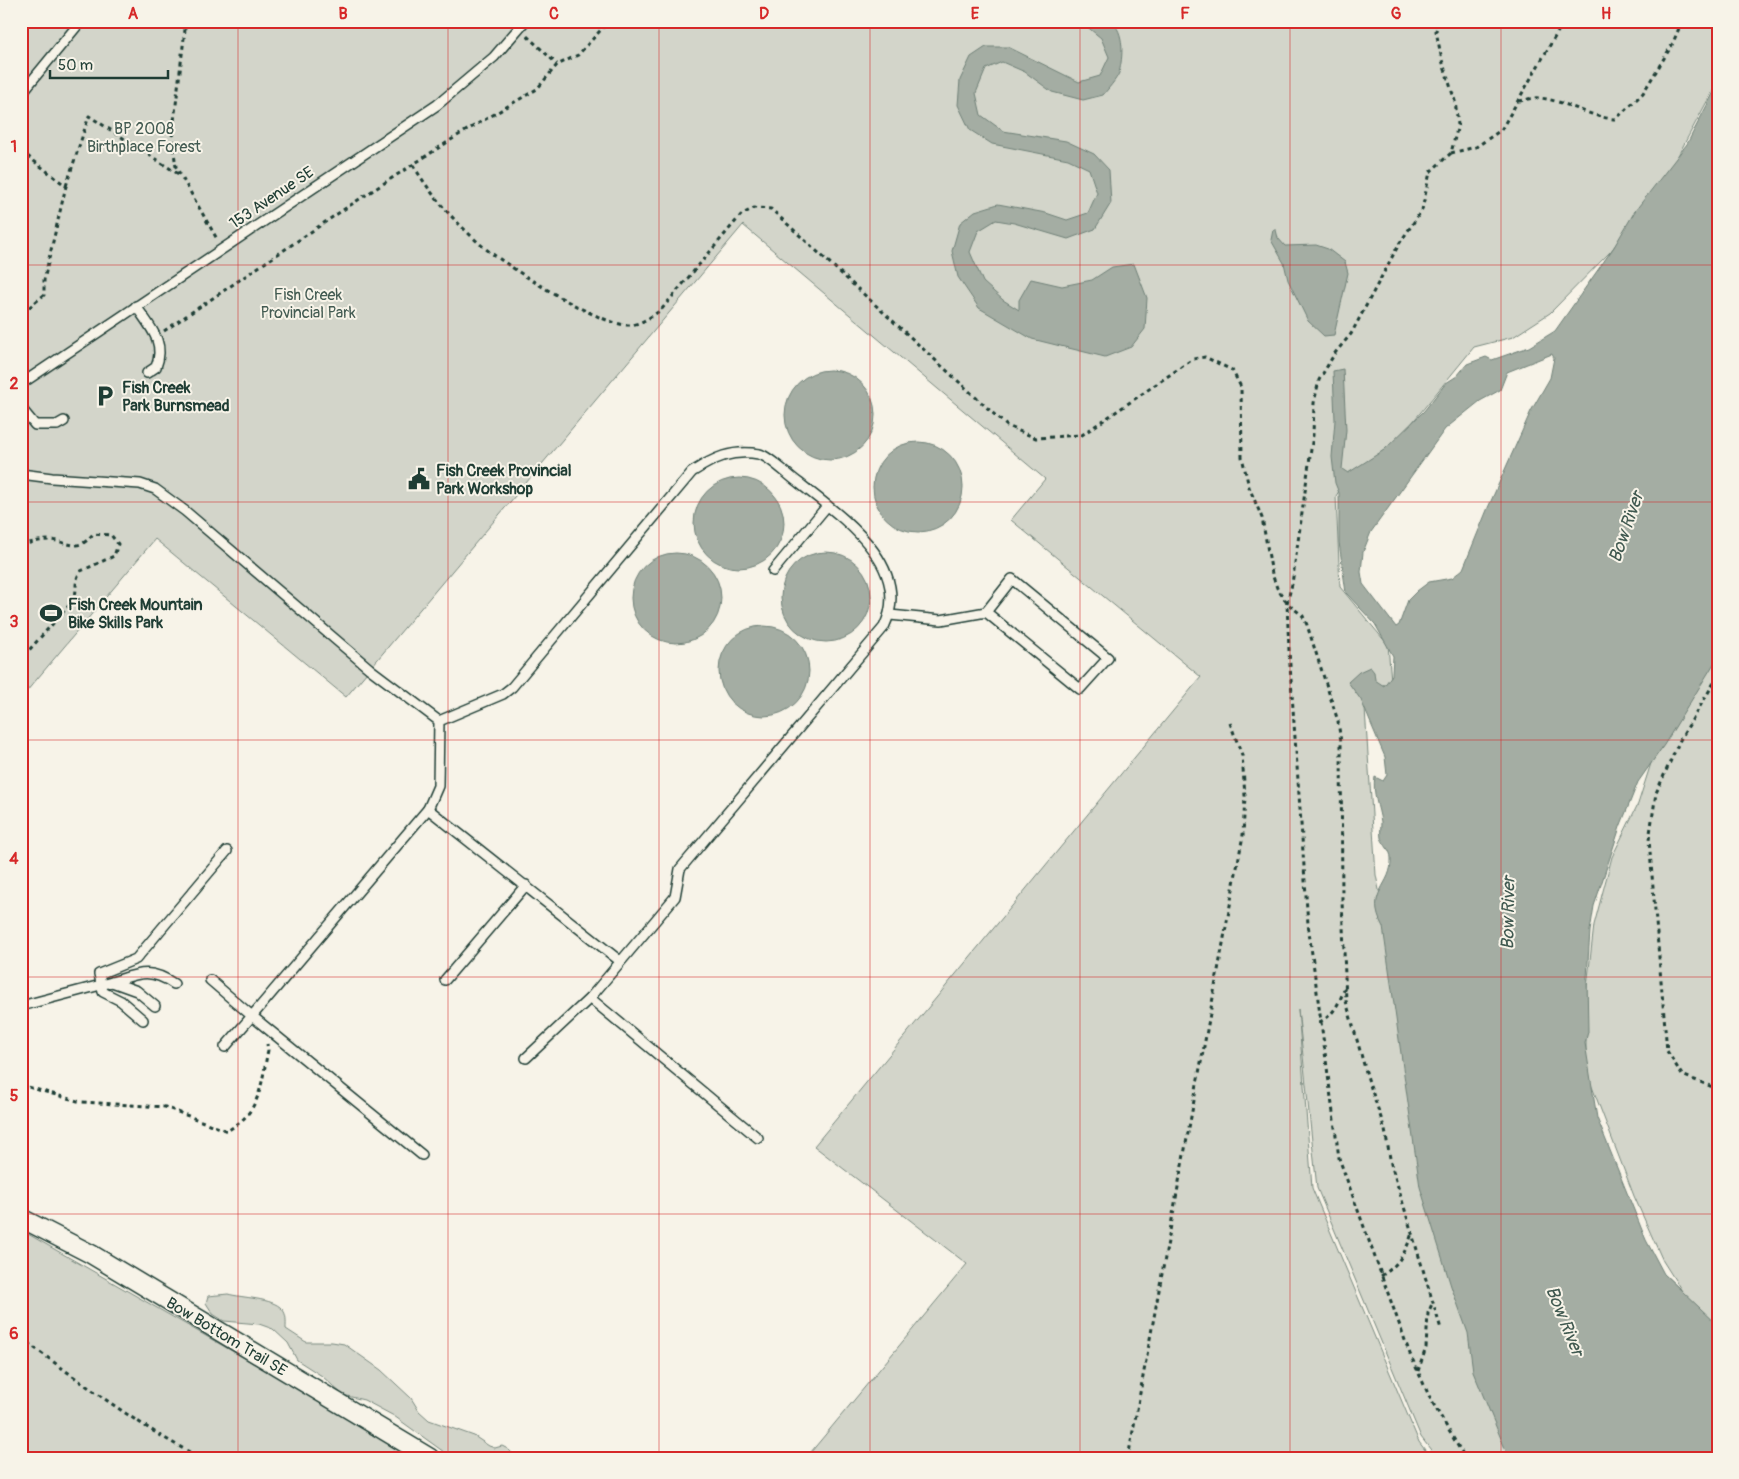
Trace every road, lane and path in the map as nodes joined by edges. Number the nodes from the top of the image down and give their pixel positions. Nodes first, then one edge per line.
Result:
1 (81, 21) edge
2 (186, 21) edge
3 (525, 21) edge
4 (609, 21) edge
5 (1438, 21) edge
6 (1564, 21) edge
7 (1682, 21) edge
8 (518, 30) junction
9 (557, 65) junction
10 (21, 94) edge
11 (1520, 100) junction
12 (21, 151) edge
13 (1451, 153) junction
14 (413, 165) junction
15 (181, 176) junction
16 (66, 186) junction
17 (222, 248) junction
18 (136, 306) junction
19 (21, 314) edge
20 (156, 337) junction
21 (147, 373) dead end
22 (21, 384) edge
23 (21, 408) edge
24 (64, 421) dead end
25 (21, 474) edge
26 (827, 506) junction
27 (21, 545) edge
28 (773, 571) dead end
29 (1287, 603) junction
30 (986, 612) junction
31 (890, 614) junction
32 (21, 659) edge
33 (1718, 676) edge
34 (439, 721) junction
35 (1230, 723) dead end
36 (428, 809) junction
37 (228, 851) dead end
38 (526, 886) junction
39 (620, 961) junction
40 (210, 980) dead end
41 (445, 980) dead end
42 (112, 982) junction
43 (101, 984) junction
44 (174, 984) dead end
45 (1345, 985) junction
46 (590, 998) junction
47 (21, 1006) edge
48 (154, 1006) dead end
49 (252, 1016) junction
50 (143, 1020) dead end
51 (1319, 1022) junction
52 (262, 1024) junction
53 (225, 1047) dead end
54 (526, 1058) dead end
55 (21, 1085) edge
56 (1718, 1088) edge
57 (758, 1138) dead end
58 (422, 1155) dead end
59 (21, 1218) edge
60 (1412, 1232) junction
61 (1381, 1276) junction
62 (1432, 1304) junction
63 (1441, 1329) dead end
64 (21, 1338) edge
65 (1418, 1372) junction
66 (201, 1458) edge
67 (430, 1458) edge
68 (1128, 1458) edge
69 (1465, 1458) edge

1 - 10 lane
2 - 15 path
3 - 8 lane, 153 Avenue SE
4 - 9 path
5 - 13 path
6 - 11 path
7 - 11 path
8 - 9 path
8 - 17 lane, 153 Avenue SE
9 - 14 path
11 - 13 path
12 - 16 path
13 - 29 path
14 - 20 path
14 - 29 path
15 - 16 path
15 - 17 path
16 - 19 path
17 - 18 lane, 153 Avenue SE
18 - 20 lane
18 - 22 lane, 153 Avenue SE
20 - 21 lane
23 - 24 lane
25 - 34 lane
26 - 28 lane
26 - 31 lane
26 - 34 lane
27 - 32 path
29 - 45 path
29 - 51 path
30 - 30 lane
30 - 31 lane
31 - 39 lane
33 - 56 path
34 - 36 lane
35 - 68 path
36 - 38 lane
36 - 49 lane
37 - 43 lane
38 - 39 lane
38 - 41 lane
39 - 46 lane
40 - 49 lane
42 - 43 lane
42 - 44 lane
42 - 48 lane
43 - 47 lane
43 - 50 lane
45 - 51 path
45 - 60 path
46 - 54 lane
46 - 57 lane
49 - 52 lane
49 - 53 lane
51 - 61 path
52 - 55 path
52 - 58 lane
59 - 67 street, Bow Bottom Trail SE
60 - 61 path
60 - 62 path
61 - 65 path
62 - 63 path
62 - 65 path
64 - 66 path
65 - 69 path

